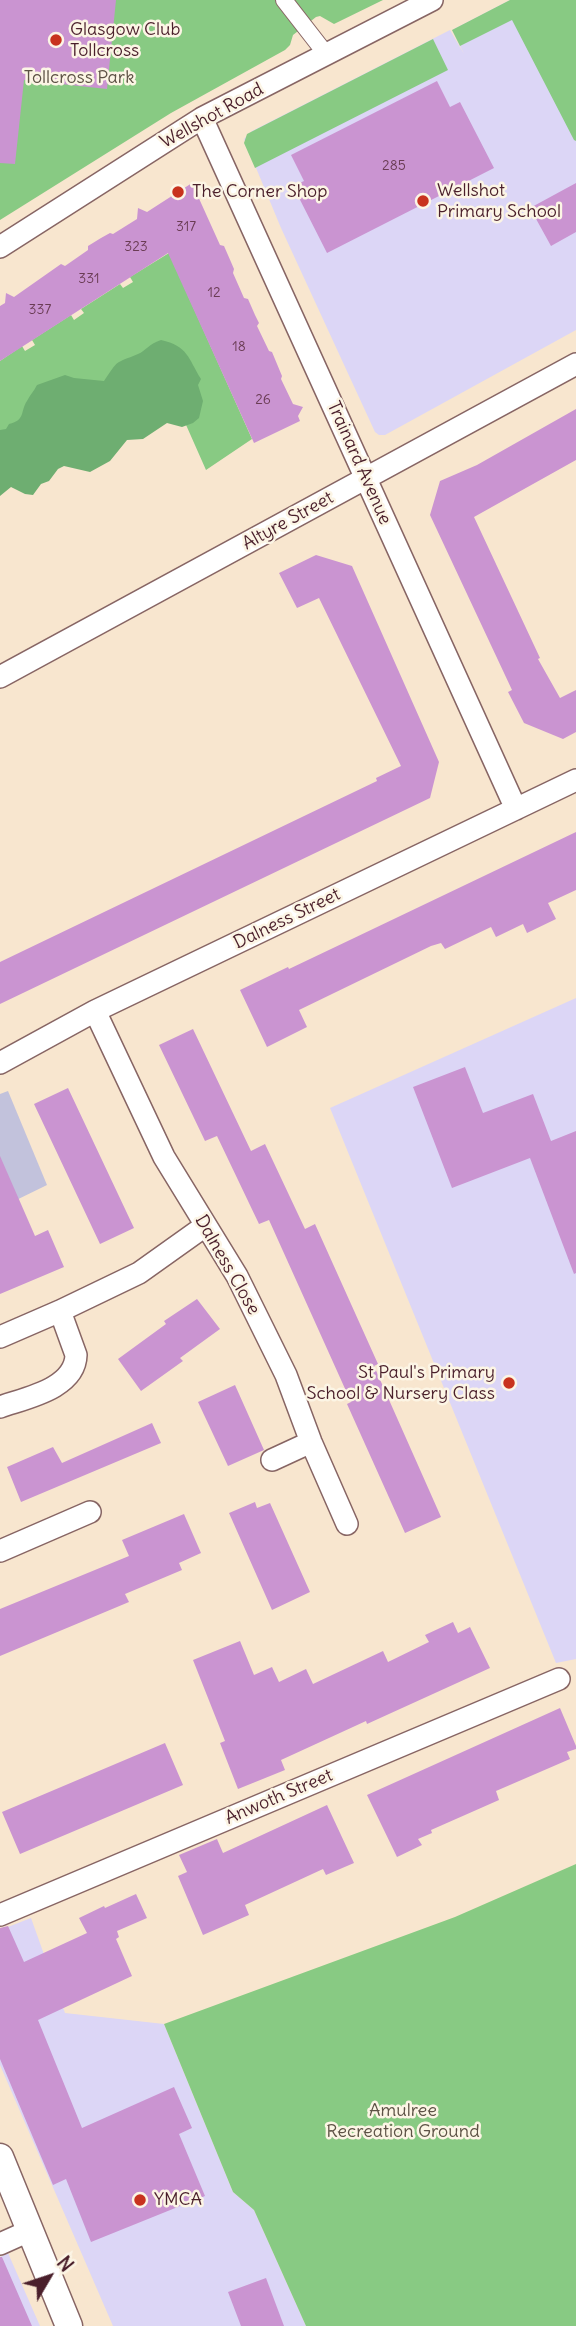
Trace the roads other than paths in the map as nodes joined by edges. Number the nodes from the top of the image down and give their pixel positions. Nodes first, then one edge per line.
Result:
1 (284, 0) edge
2 (432, 0) edge
3 (326, 54) junction
4 (202, 118) junction
5 (0, 247) edge
6 (576, 363) edge
7 (366, 478) junction
8 (0, 677) edge
9 (576, 780) edge
10 (516, 809) junction
11 (95, 1011) junction
12 (0, 1063) edge
13 (205, 1226) junction
14 (60, 1311) junction
15 (0, 1337) edge
16 (0, 1407) edge
17 (311, 1443) junction
18 (272, 1460) dead end
19 (90, 1512) dead end
20 (347, 1524) dead end
21 (0, 1551) edge
22 (559, 1679) dead end
23 (0, 1915) edge
24 (0, 2157) edge
25 (29, 2231) junction
26 (0, 2244) edge
27 (69, 2326) edge

1 - 3 street
2 - 3 street, Wellshot Road
3 - 4 street, Wellshot Road
4 - 5 street, Wellshot Road
4 - 7 street, Trainard Avenue
6 - 7 street, Altyre Street
7 - 8 street, Altyre Street
7 - 10 street, Trainard Avenue
9 - 10 street, Dalness Street
10 - 11 street, Dalness Street
11 - 12 street, Dalness Street
11 - 13 street, Dalness Close
13 - 14 street
13 - 17 street, Dalness Close
14 - 15 street
14 - 16 street
17 - 18 street
17 - 20 street, Dalness Close
19 - 21 street
22 - 23 street, Anwoth Street
24 - 25 street
25 - 26 street
25 - 27 street

